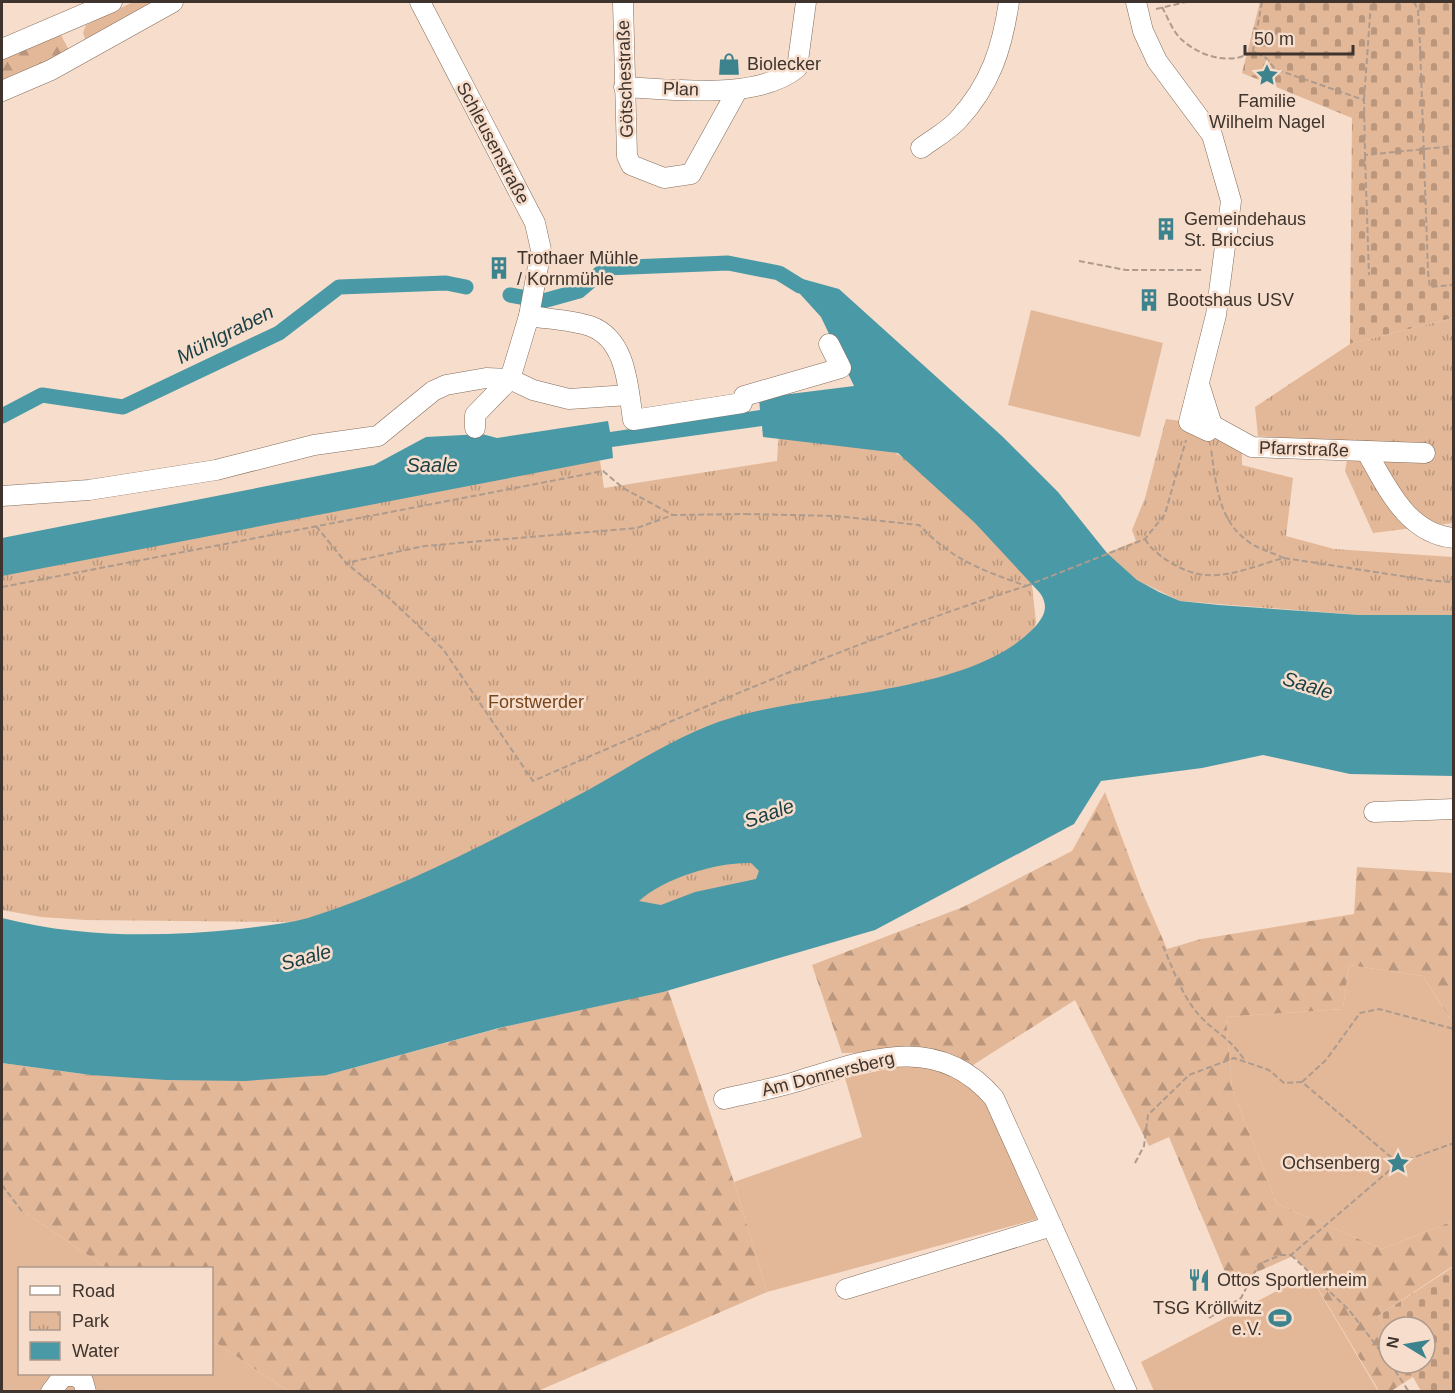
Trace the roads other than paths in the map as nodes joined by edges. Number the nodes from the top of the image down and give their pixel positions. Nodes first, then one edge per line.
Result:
1 (112, 2) edge
2 (173, 2) edge
3 (420, 2) edge
4 (623, 2) edge
5 (806, 2) edge
6 (1009, 2) edge
7 (1137, 7) edge
8 (63, 24) junction
9 (2, 49) edge
10 (77, 55) junction
11 (624, 87) junction
12 (2, 91) edge
13 (737, 91) junction
14 (921, 148) dead end
15 (530, 316) junction
16 (829, 344) dead end
17 (510, 378) junction
18 (1199, 384) junction
19 (629, 395) junction
20 (475, 428) dead end
21 (1210, 428) junction
22 (1366, 451) junction
23 (1425, 453) dead end
24 (2, 496) edge
25 (1454, 538) edge
26 (1454, 809) edge
27 (1374, 812) dead end
28 (724, 1099) dead end
29 (1052, 1226) junction
30 (846, 1288) dead end
31 (51, 1392) edge
32 (86, 1392) edge
33 (1127, 1392) edge

1 - 8 street
2 - 10 street
3 - 15 street, Schleusenstraße
4 - 11 street, Götschestraße
5 - 13 street, Plan
6 - 14 street
7 - 18 street
8 - 9 street
8 - 10 street
10 - 12 street
11 - 13 street, Plan
11 - 13 street, Götschestraße
15 - 17 street, Schleusenstraße
15 - 19 street
16 - 19 street
17 - 19 street
17 - 20 street
17 - 24 street
18 - 21 street
18 - 21 street, Pfarrstraße
21 - 22 street, Pfarrstraße
22 - 23 street, Pfarrstraße
22 - 25 street, Pfarrstraße
26 - 27 street
28 - 29 street, Am Donnersberg
29 - 30 street
29 - 33 street, Am Donnersberg
31 - 32 street

